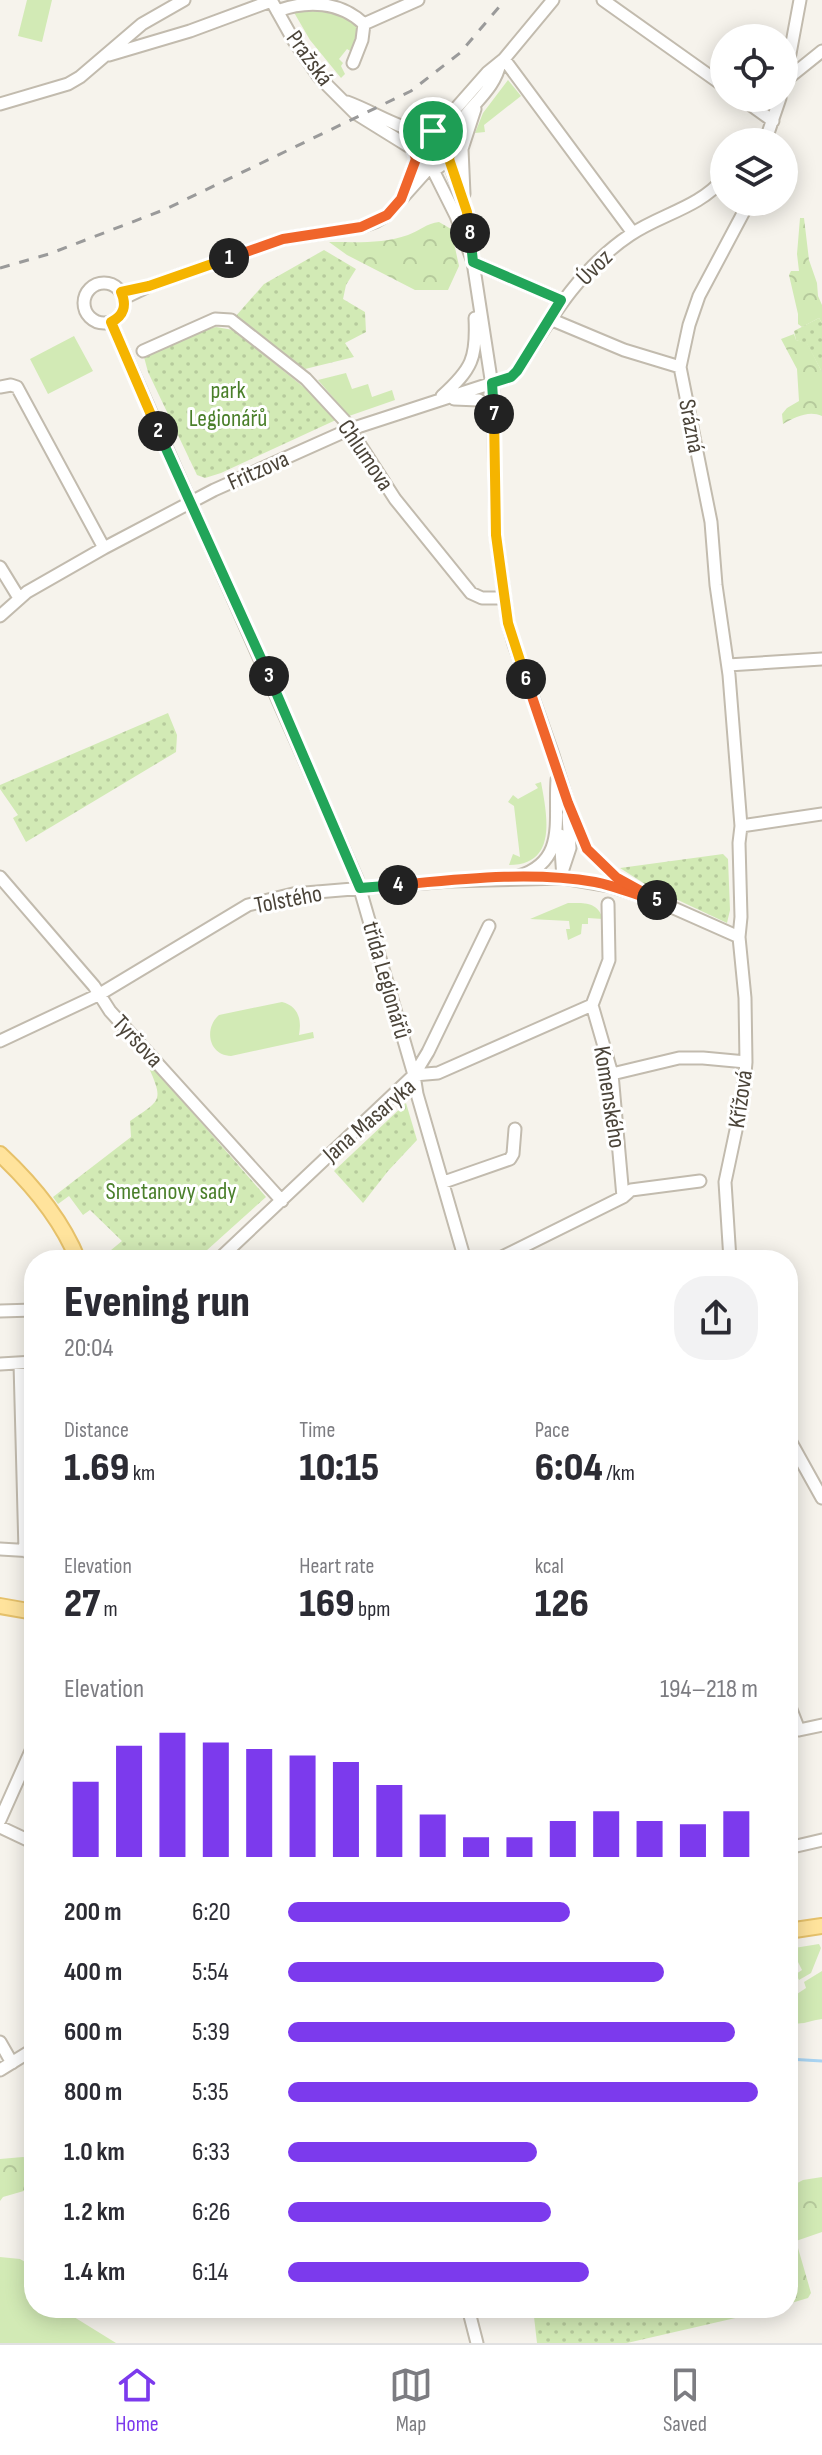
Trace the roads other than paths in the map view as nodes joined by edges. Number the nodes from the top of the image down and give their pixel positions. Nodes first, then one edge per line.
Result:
1 (184, 0) edge
2 (418, 0) edge
3 (553, 0) edge
4 (603, 0) edge
5 (800, 0) edge
6 (273, 4) edge
7 (364, 24) junction
8 (796, 24) edge
9 (822, 51) edge
10 (104, 56) junction
11 (502, 61) junction
12 (353, 63) dead end
13 (798, 72) edge
14 (710, 76) edge
15 (482, 96) junction
16 (347, 102) junction
17 (0, 104) edge
18 (760, 112) edge
19 (776, 112) edge
20 (773, 121) junction
21 (770, 128) edge
22 (428, 132) junction
23 (450, 143) junction
24 (415, 154) junction
25 (449, 159) junction
26 (431, 168) junction
27 (412, 186) junction
28 (443, 190) junction
29 (710, 191) edge
30 (401, 199) junction
31 (465, 206) junction
32 (742, 216) edge
33 (633, 233) junction
34 (472, 258) junction
35 (477, 293) junction
36 (123, 295) junction
37 (561, 300) junction
38 (550, 319) junction
39 (111, 322) junction
40 (143, 351) dead end
41 (680, 367) junction
42 (492, 383) junction
43 (0, 387) edge
44 (438, 400) junction
45 (494, 414) junction
46 (348, 430) junction
47 (190, 502) junction
48 (104, 548) junction
49 (0, 567) edge
50 (19, 598) junction
51 (504, 598) junction
52 (0, 616) edge
53 (822, 659) edge
54 (728, 665) junction
55 (562, 801) junction
56 (822, 814) edge
57 (741, 826) junction
58 (563, 874) junction
59 (0, 877) edge
60 (512, 878) junction
61 (360, 888) junction
62 (660, 902) junction
63 (608, 904) dead end
64 (489, 926) dead end
65 (739, 937) junction
66 (100, 994) junction
67 (592, 1005) junction
68 (0, 1041) edge
69 (746, 1062) junction
70 (612, 1074) junction
71 (414, 1075) junction
72 (515, 1129) dead end
73 (0, 1154) edge
74 (700, 1181) dead end
75 (444, 1182) junction
76 (623, 1197) junction
77 (282, 1201) junction
78 (73, 1250) edge
79 (229, 1250) edge
80 (462, 1250) edge
81 (516, 1250) edge
82 (729, 1250) edge
83 (24, 1310) edge
84 (0, 1311) edge
85 (20, 1363) junction
86 (24, 1363) edge
87 (0, 1364) edge
88 (24, 1438) edge
89 (798, 1455) edge
90 (822, 1498) edge
91 (0, 1549) edge
92 (24, 1551) edge
93 (0, 1606) edge
94 (24, 1610) edge
95 (822, 1725) edge
96 (799, 1730) edge
97 (24, 1766) edge
98 (0, 1820) edge
99 (0, 1827) edge
100 (24, 1838) edge
101 (822, 1840) edge
102 (798, 1846) edge
103 (822, 1926) edge
104 (798, 1930) edge
105 (0, 2042) edge
106 (24, 2055) edge
107 (12, 2063) junction
108 (0, 2070) edge
109 (471, 2318) edge
110 (477, 2343) edge

1 - 10 street
2 - 7 street
3 - 11 street
4 - 14 street
5 - 8 street
6 - 7 street, Pražská
6 - 10 street
6 - 16 street, Pražská
7 - 12 street, Pražská
9 - 13 street
10 - 17 street
11 - 15 street
11 - 22 street
11 - 33 street
15 - 23 street
15 - 31 street
16 - 22 street, Pražská
16 - 24 street, Pražská
18 - 20 street
19 - 20 street
20 - 21 street
22 - 23 street
22 - 24 street
23 - 25 street
24 - 26 street
24 - 30 street
25 - 26 street
25 - 31 street
26 - 27 street
26 - 28 street
27 - 28 street
27 - 30 street
28 - 34 street
29 - 33 street, Úvoz
30 - 36 street
31 - 34 street
32 - 41 street, Srázná
33 - 37 street, Úvoz
34 - 35 street
34 - 37 street
35 - 42 street
35 - 44 street
36 - 39 street
36 - 39 street
37 - 38 street, Úvoz
38 - 41 street
38 - 42 street, Úvoz
39 - 47 street, třída Legionářů
40 - 46 street, Chlumova
41 - 54 street, Srázná
42 - 44 street, Fritzova
42 - 45 street
43 - 48 street
44 - 45 street
44 - 46 street, Fritzova
45 - 51 street
46 - 47 street, Fritzova
46 - 51 street, Chlumova
47 - 48 street, Fritzova
47 - 61 street, třída Legionářů
48 - 50 street, Fritzova
49 - 50 street
50 - 52 street, Fritzova
51 - 55 street
53 - 54 street
54 - 57 street, Srázná
55 - 58 street
55 - 60 street
55 - 62 street
56 - 57 street
57 - 65 street, Křížová
58 - 60 street, Tolstého
58 - 62 street, Tolstého
59 - 66 street, Tyršova
60 - 61 street, Tolstého
61 - 66 street, Tolstého
61 - 71 street, třída Legionářů
62 - 65 street
63 - 67 street
64 - 71 street
65 - 69 street, Křížová
66 - 68 street, Tolstého
66 - 77 street, Tyršova
67 - 70 street, Komenského
67 - 71 street, Jana Masaryka
69 - 70 street
69 - 82 street, Křížová
70 - 76 street, Komenského
71 - 75 street, třída Legionářů
71 - 77 street, Jana Masaryka
72 - 75 street
73 - 78 main road
74 - 76 street
75 - 80 street, třída Legionářů
76 - 81 street
77 - 79 street, Jana Masaryka
83 - 84 street
85 - 86 street
85 - 87 street
85 - 88 street
89 - 90 street
91 - 92 street
93 - 94 main road
95 - 96 street
97 - 98 street
99 - 100 street
101 - 102 street
103 - 104 main road
105 - 107 street
106 - 107 street
107 - 108 street
109 - 110 street

